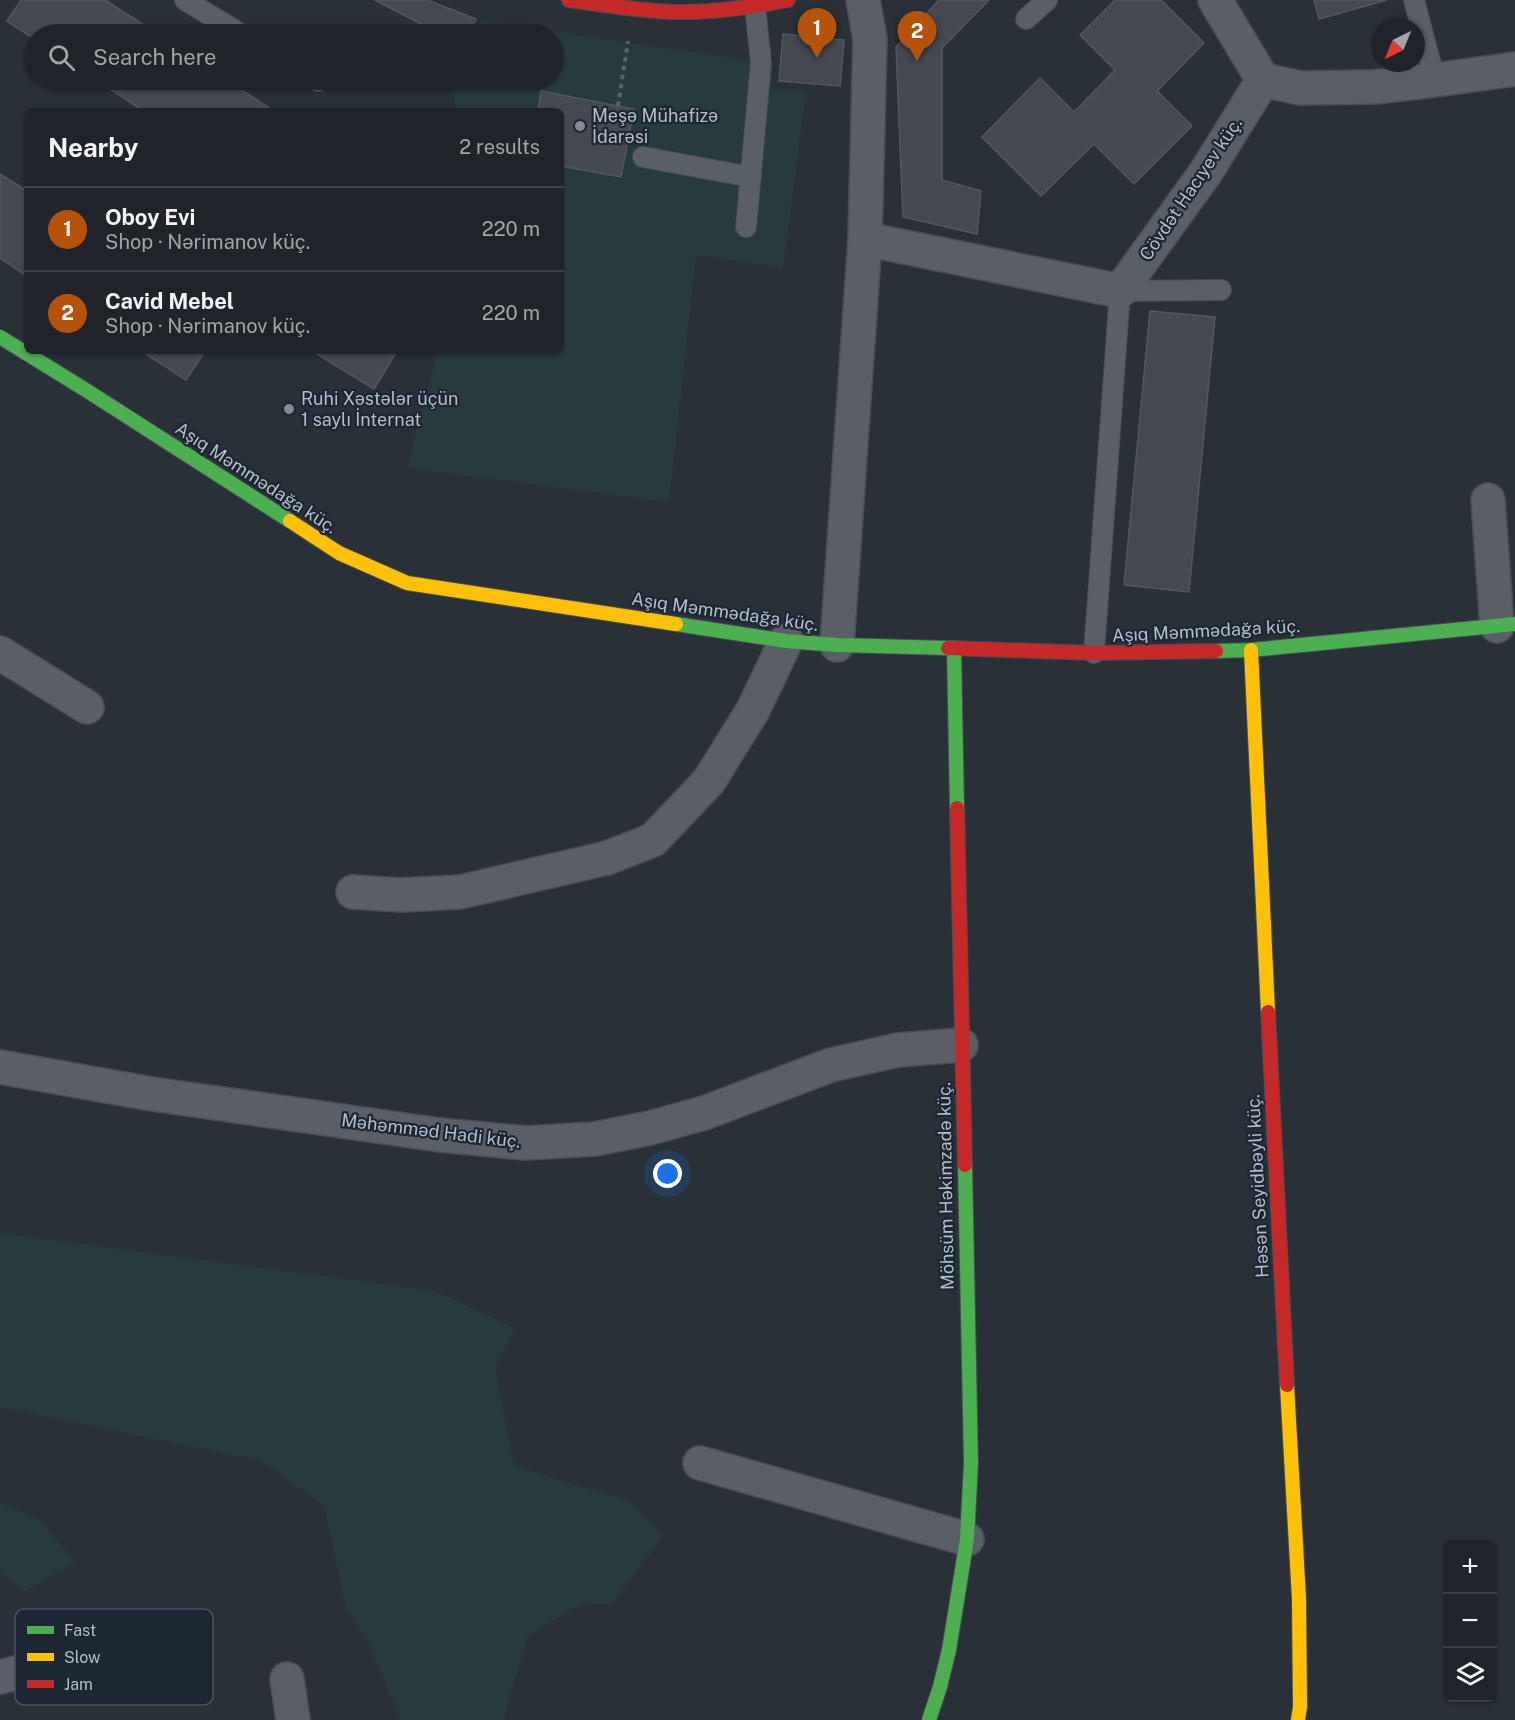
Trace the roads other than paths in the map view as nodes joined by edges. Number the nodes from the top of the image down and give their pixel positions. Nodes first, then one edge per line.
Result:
1 (185, 0) edge
2 (569, 0) edge
3 (788, 0) edge
4 (863, 0) edge
5 (1047, 0) edge
6 (1215, 0) edge
7 (1414, 0) edge
8 (755, 6) junction
9 (1026, 19) dead end
10 (225, 24) edge
11 (1515, 69) edge
12 (1263, 80) junction
13 (1435, 80) junction
14 (643, 157) dead end
15 (751, 177) junction
16 (746, 227) dead end
17 (866, 239) junction
18 (1221, 290) dead end
19 (1120, 291) junction
20 (0, 337) edge
21 (24, 352) edge
22 (28, 354) edge
23 (1488, 500) dead end
24 (1506, 625) edge
25 (786, 641) junction
26 (837, 645) junction
27 (954, 648) junction
28 (1251, 650) junction
29 (0, 653) edge
30 (1094, 653) junction
31 (87, 707) dead end
32 (353, 892) dead end
33 (961, 1045) junction
34 (0, 1067) edge
35 (700, 1463) dead end
36 (967, 1539) junction
37 (15, 1673) edge
38 (0, 1677) edge
39 (287, 1679) dead end
40 (293, 1720) edge
41 (929, 1720) edge
42 (1298, 1720) edge

1 - 10 lane
2 - 8 street
3 - 8 street
4 - 17 street
5 - 9 lane
6 - 12 street
7 - 13 lane
8 - 15 lane
11 - 13 street
12 - 13 street
12 - 19 street, Cövdət Hacıyev küç.
14 - 15 lane
15 - 16 lane
17 - 19 street
17 - 26 street
18 - 19 lane
19 - 30 lane
20 - 21 street, Aşıq Məmmədağa küç.
22 - 25 street, Aşıq Məmmədağa küç.
23 - 24 street
24 - 28 street, Aşıq Məmmədağa küç.
25 - 26 street, Aşıq Məmmədağa küç.
25 - 32 street
26 - 27 street, Aşıq Məmmədağa küç.
27 - 30 street, Aşıq Məmmədağa küç.
27 - 33 street, Möhsüm Həkimzadə küç.
28 - 30 street, Aşıq Məmmədağa küç.
28 - 42 street, Həsən Seyidbəyli küç.
29 - 31 street
33 - 34 street, Məhəmməd Hadi küç.
33 - 36 street, Möhsüm Həkimzadə küç.
35 - 36 street
36 - 41 street, Möhsüm Həkimzadə küç.
37 - 38 street
39 - 40 street

